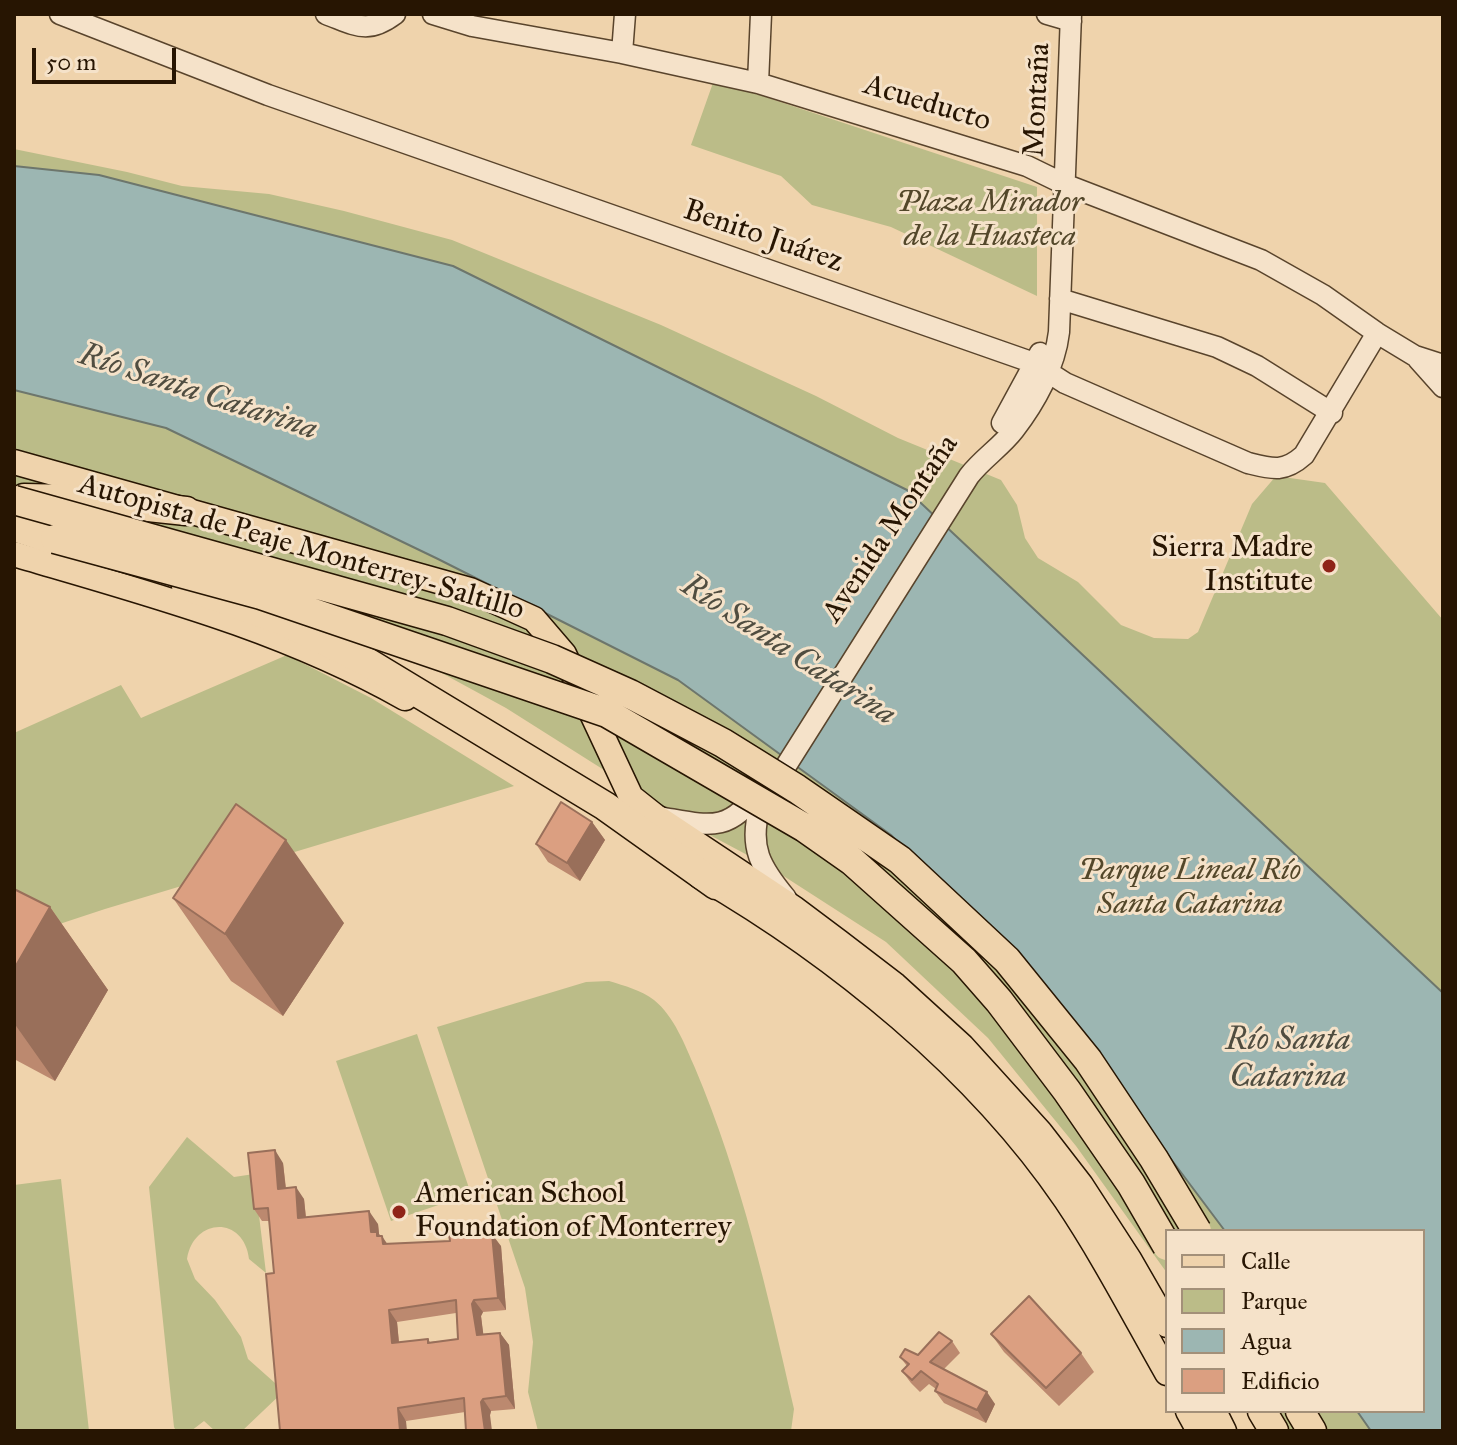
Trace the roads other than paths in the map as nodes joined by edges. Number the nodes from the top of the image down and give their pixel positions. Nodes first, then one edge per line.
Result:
1 (60, 14) edge
2 (326, 14) edge
3 (395, 14) edge
4 (433, 14) edge
5 (625, 14) edge
6 (761, 14) edge
7 (1047, 14) edge
8 (1071, 18) edge
9 (622, 53) junction
10 (758, 83) junction
11 (1064, 184) junction
12 (1060, 299) junction
13 (1377, 333) junction
14 (1415, 356) junction
15 (1443, 365) edge
16 (1041, 368) junction
17 (1443, 387) edge
18 (1332, 413) junction
19 (14, 462) edge
20 (965, 472) joint
21 (14, 499) edge
22 (186, 511) junction
23 (14, 527) edge
24 (55, 539) junction
25 (14, 554) edge
26 (756, 804) junction
27 (655, 816) junction
28 (716, 885) junction
29 (795, 909) junction
30 (1196, 1229) edge
31 (1165, 1243) edge
32 (1165, 1322) edge
33 (1165, 1370) edge
34 (1189, 1413) edge
35 (1215, 1413) edge
36 (1263, 1413) edge
37 (1301, 1413) edge
38 (1199, 1431) edge
39 (1224, 1431) edge
40 (1274, 1431) edge
41 (1312, 1431) edge

1 - 16 street, Benito Juárez
2 - 3 street
4 - 9 street, Acueducto
5 - 9 street
6 - 10 street
7 - 8 street
8 - 11 street, Montaña
9 - 10 street, Acueducto
10 - 11 street, Acueducto
11 - 12 street, Montaña
11 - 13 street, Acueducto
12 - 16 street, Montaña
12 - 18 street
13 - 14 street, Acueducto
13 - 18 street, Benito Juárez
14 - 15 street
14 - 17 street
16 - 18 street, Benito Juárez
16 - 20 street, Montaña
19 - 22 main road
20 - 26 street, Avenida Montaña, bridge
21 - 22 highway
21 - 30 highway, Autopista de Peaje Monterrey-Saltillo, bridge
22 - 27 main road
23 - 24 highway
24 - 28 highway
24 - 31 highway, Autopista de Peaje Monterrey-Saltillo, bridge
25 - 28 main road
26 - 27 street, Avenida Montaña
26 - 29 street, Avenida Montaña
27 - 29 main road
28 - 33 main road
29 - 32 main road
34 - 38 main road
35 - 39 main road
36 - 40 highway
37 - 41 highway

